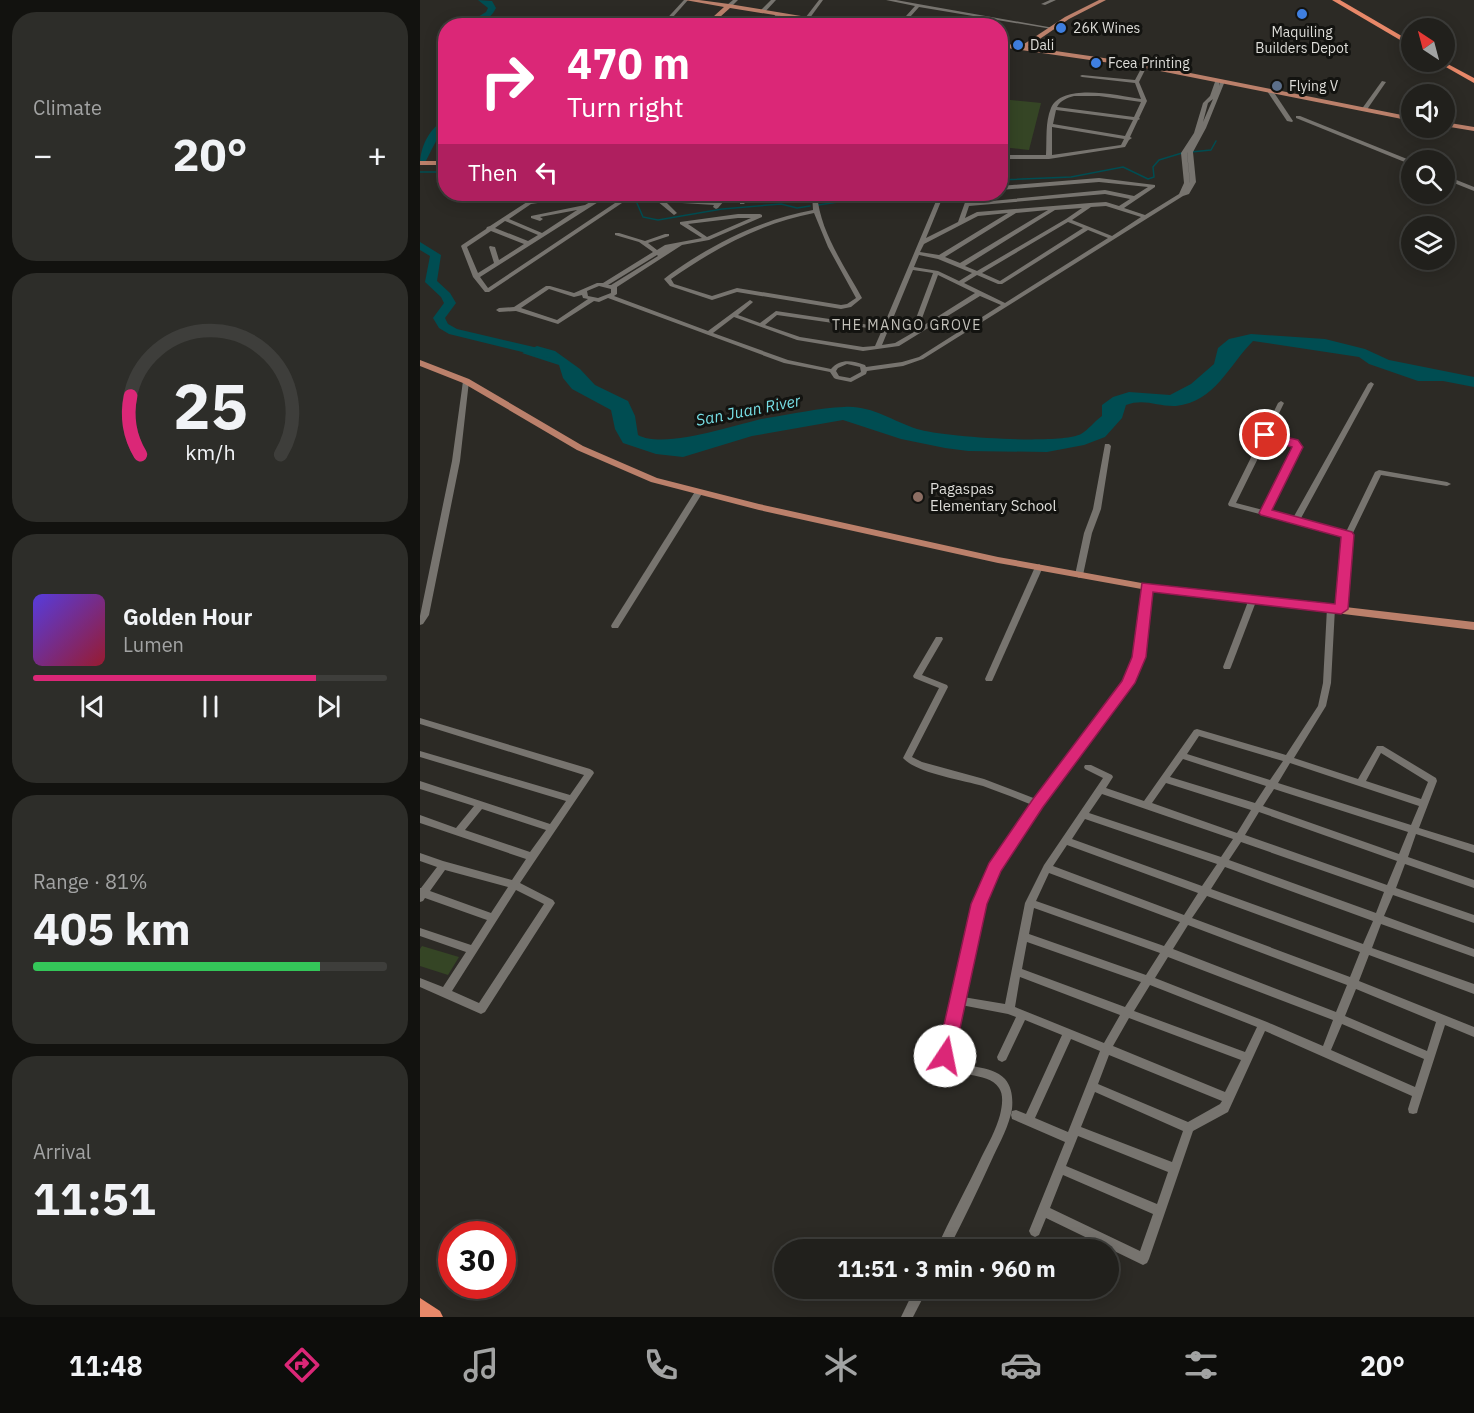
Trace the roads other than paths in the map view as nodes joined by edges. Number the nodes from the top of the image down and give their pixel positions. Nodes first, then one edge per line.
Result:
1 (687, 0) edge
2 (736, 0) edge
3 (774, 0) edge
4 (821, 0) edge
5 (888, 0) edge
6 (1054, 0) edge
7 (1103, 0) edge
8 (1335, 0) edge
9 (1043, 4) dead end
10 (918, 5) junction
11 (729, 6) junction
12 (762, 12) junction
13 (779, 14) junction
14 (670, 18) edge
15 (715, 18) edge
16 (775, 18) edge
17 (807, 18) joint
18 (906, 18) edge
19 (994, 18) edge
20 (1008, 20) edge
21 (1052, 28) junction
22 (1401, 39) edge
23 (1008, 46) edge
24 (1023, 48) junction
25 (1145, 66) junction
26 (1455, 70) edge
27 (1082, 76) dead end
28 (1220, 81) junction
29 (1384, 81) dead end
30 (1474, 81) edge
31 (1137, 82) junction
32 (1270, 91) junction
33 (1144, 101) junction
34 (1054, 108) junction
35 (1364, 110) junction
36 (1298, 117) dead end
37 (1401, 117) edge
38 (1137, 119) junction
39 (1290, 121) dead end
40 (1050, 126) junction
41 (1455, 126) edge
42 (1474, 129) edge
43 (1129, 138) junction
44 (1008, 157) edge
45 (1049, 157) junction
46 (1401, 159) edge
47 (420, 163) edge
48 (438, 163) edge
49 (1455, 181) edge
50 (1008, 187) edge
51 (1474, 189) edge
52 (1136, 198) junction
53 (541, 201) edge
54 (596, 201) edge
55 (616, 201) edge
56 (660, 201) edge
57 (664, 201) edge
58 (721, 201) edge
59 (815, 201) edge
60 (938, 201) edge
61 (967, 201) edge
62 (966, 205) junction
63 (1091, 205) junction
64 (587, 207) junction
65 (1055, 208) junction
66 (1120, 208) junction
67 (714, 210) junction
68 (816, 211) junction
69 (1016, 211) junction
70 (674, 213) dead end
71 (963, 214) junction
72 (971, 217) junction
73 (1146, 217) junction
74 (504, 219) junction
75 (540, 219) dead end
76 (1068, 220) junction
77 (960, 223) junction
78 (489, 228) junction
79 (1088, 228) junction
80 (728, 230) junction
81 (617, 234) dead end
82 (542, 235) junction
83 (667, 235) dead end
84 (1112, 238) junction
85 (707, 239) junction
86 (923, 242) junction
87 (644, 243) junction
88 (529, 244) junction
89 (680, 244) junction
90 (492, 247) dead end
91 (655, 252) junction
92 (918, 253) junction
93 (664, 256) junction
94 (940, 257) junction
95 (496, 264) junction
96 (960, 266) junction
97 (912, 268) junction
98 (936, 272) junction
99 (977, 273) junction
100 (476, 277) junction
101 (960, 283) junction
102 (605, 284) junction
103 (613, 287) junction
104 (584, 292) junction
105 (980, 293) junction
106 (610, 297) junction
107 (591, 300) junction
108 (750, 302) dead end
109 (1005, 305) junction
110 (516, 309) junction
111 (499, 310) dead end
112 (733, 315) junction
113 (760, 325) junction
114 (886, 329) junction
115 (916, 333) junction
116 (708, 334) junction
117 (878, 347) junction
118 (420, 363) edge
119 (865, 369) junction
120 (833, 370) junction
121 (466, 381) junction
122 (1371, 384) dead end
123 (1281, 403) dead end
124 (1265, 435) junction
125 (1107, 446) dead end
126 (1446, 484) dead end
127 (699, 492) junction
128 (1265, 513) junction
129 (1295, 521) junction
130 (1348, 535) junction
131 (1039, 567) junction
132 (1079, 574) junction
133 (1147, 587) junction
134 (1253, 599) junction
135 (1336, 608) junction
136 (420, 622) edge
137 (615, 626) dead end
138 (1474, 626) edge
139 (939, 639) dead end
140 (1227, 667) dead end
141 (989, 679) dead end
142 (420, 721) edge
143 (420, 754) edge
144 (1180, 755) junction
145 (1288, 759) junction
146 (1088, 767) dead end
147 (1164, 779) junction
148 (1273, 783) junction
149 (1360, 783) junction
150 (420, 785) edge
151 (1100, 790) junction
152 (573, 799) junction
153 (1038, 803) junction
154 (480, 804) junction
155 (1424, 804) junction
156 (1146, 805) junction
157 (1258, 808) junction
158 (1083, 814) junction
159 (420, 819) edge
160 (552, 828) junction
161 (1413, 830) junction
162 (458, 832) junction
163 (1240, 836) junction
164 (1065, 841) junction
165 (1474, 849) edge
166 (420, 856) edge
167 (532, 857) junction
168 (1402, 860) junction
169 (1223, 862) junction
170 (443, 865) junction
171 (1047, 868) junction
172 (1474, 884) edge
173 (515, 885) junction
174 (1389, 890) junction
175 (1204, 891) junction
176 (421, 894) edge
177 (1030, 903) junction
178 (493, 918) junction
179 (1378, 919) junction
180 (1186, 920) junction
181 (1474, 920) edge
182 (420, 932) edge
183 (1023, 936) junction
184 (473, 950) junction
185 (1366, 950) junction
186 (1167, 951) junction
187 (1474, 953) edge
188 (1016, 971) junction
189 (1148, 980) junction
190 (420, 982) edge
191 (1353, 983) junction
192 (1474, 989) edge
193 (446, 992) junction
194 (957, 1000) junction
195 (1009, 1009) junction
196 (1127, 1012) junction
197 (1022, 1014) junction
198 (1339, 1016) junction
199 (1442, 1020) junction
200 (1263, 1025) junction
201 (1474, 1032) edge
202 (1068, 1033) junction
203 (1106, 1049) junction
204 (1326, 1051) junction
205 (1002, 1057) dead end
206 (1430, 1057) junction
207 (1247, 1058) junction
208 (1092, 1086) junction
209 (1418, 1094) junction
210 (1228, 1098) junction
211 (1413, 1108) dead end
212 (1016, 1115) dead end
213 (1029, 1120) junction
214 (1189, 1128) junction
215 (1073, 1134) junction
216 (1059, 1168) junction
217 (1175, 1169) junction
218 (1043, 1211) junction
219 (1160, 1211) junction
220 (1035, 1231) dead end
221 (947, 1239) edge
222 (916, 1299) edge
223 (420, 1307) edge
224 (434, 1317) edge
225 (907, 1317) edge

1 - 11 main road
1 - 14 street
2 - 11 street
3 - 12 street
4 - 17 street
5 - 10 street
6 - 9 street
7 - 21 main road
8 - 22 highway
10 - 18 street
10 - 19 street
11 - 12 main road
11 - 15 main road
12 - 13 main road
13 - 16 street
13 - 17 main road
20 - 21 street
21 - 24 main road
23 - 24 main road
24 - 25 main road
25 - 28 main road
25 - 31 street
26 - 30 highway
27 - 31 street
28 - 32 main road
28 - 73 street
29 - 35 street
31 - 33 street
32 - 35 main road
32 - 39 street
33 - 34 street
33 - 38 street
34 - 38 street
34 - 40 street
35 - 37 main road
36 - 46 street
38 - 43 street
40 - 43 street
40 - 45 street
41 - 42 main road
43 - 45 street
44 - 45 street
47 - 48 main road
49 - 51 street
50 - 52 street
52 - 62 street
52 - 66 street
53 - 74 street
54 - 64 street
55 - 100 street
56 - 70 street
57 - 67 street
58 - 67 street
59 - 68 street
60 - 86 street
61 - 62 street
62 - 71 street
63 - 65 street
63 - 66 street
63 - 76 street
64 - 75 street
64 - 82 street
65 - 69 street
65 - 96 street
66 - 73 street
67 - 80 street
67 - 80 street
67 - 85 street
68 - 68 street
69 - 72 street
69 - 94 street
71 - 72 street
71 - 77 street
72 - 77 street
73 - 84 street
74 - 78 street
74 - 82 street
76 - 79 street
76 - 99 street
77 - 86 street
78 - 88 street
78 - 100 street
79 - 84 street
79 - 99 street
80 - 85 street
81 - 87 street
82 - 88 street
83 - 87 street
84 - 109 street
85 - 89 street
86 - 92 street
87 - 91 street
88 - 95 street
89 - 91 street
89 - 93 street
90 - 95 street
91 - 93 street
91 - 102 street
92 - 94 street
92 - 97 street
93 - 103 street
94 - 96 street
95 - 100 street
96 - 99 street
97 - 98 street
97 - 114 street
98 - 101 street
98 - 115 street
99 - 101 street
101 - 105 street
102 - 103 street
102 - 104 street
103 - 106 street
104 - 107 street
104 - 110 street
105 - 109 street
105 - 115 street
106 - 107 street
106 - 116 street
107 - 110 street
108 - 112 street
109 - 119 street
110 - 111 street
112 - 113 street
112 - 116 street
113 - 114 street
113 - 117 street
114 - 117 street
115 - 117 street
116 - 120 street
118 - 121 main road
119 - 120 street
119 - 120 street
121 - 127 main road
121 - 136 street
122 - 129 street
123 - 124 street
124 - 128 street
124 - 128 street
125 - 132 street
126 - 130 street
127 - 131 main road
127 - 137 street
128 - 129 street
129 - 130 street
130 - 135 street
131 - 132 main road
131 - 141 street
132 - 133 main road
133 - 134 main road
133 - 153 street
134 - 135 main road
134 - 140 street
135 - 138 main road
135 - 145 street
139 - 153 street
142 - 152 street
143 - 152 street
144 - 145 street
144 - 147 street
144 - 148 street
145 - 148 street
145 - 149 street
146 - 151 street
147 - 156 street
147 - 157 street
148 - 157 street
148 - 161 street
149 - 155 street
149 - 155 street
150 - 154 street
151 - 156 street
151 - 158 street
152 - 160 street
153 - 194 street
154 - 160 street
154 - 162 street
155 - 161 street
156 - 163 street
157 - 163 street
157 - 168 street
158 - 164 street
158 - 169 street
159 - 162 street
160 - 167 street
161 - 165 street
161 - 168 street
162 - 167 street
163 - 169 street
163 - 174 street
164 - 171 street
164 - 175 street
166 - 170 street
167 - 173 street
168 - 172 street
168 - 174 street
169 - 175 street
169 - 179 street
170 - 173 street
170 - 176 street
171 - 177 street
171 - 180 street
173 - 178 street
173 - 193 street
174 - 179 street
174 - 181 street
175 - 180 street
175 - 185 street
176 - 178 street
177 - 183 street
177 - 186 street
178 - 184 street
179 - 185 street
179 - 187 street
180 - 186 street
180 - 191 street
182 - 184 street
183 - 188 street
183 - 189 street
184 - 193 street
185 - 191 street
185 - 192 street
186 - 189 street
186 - 198 street
188 - 195 street
188 - 196 street
189 - 196 street
189 - 200 street
190 - 193 street
191 - 198 street
191 - 199 street
194 - 195 street
194 - 221 street
195 - 197 street
196 - 203 street
196 - 207 street
197 - 202 street
197 - 205 street
198 - 204 street
198 - 206 street
199 - 201 street
199 - 206 street
200 - 204 street
200 - 207 street
202 - 203 street
202 - 213 street
203 - 208 street
203 - 210 street
204 - 209 street
206 - 209 street
207 - 210 street
208 - 214 street
208 - 215 street
209 - 211 street
210 - 214 street
212 - 213 street
213 - 215 street
214 - 217 street
215 - 216 street
215 - 217 street
216 - 218 street
216 - 219 street
217 - 219 street
218 - 219 street
218 - 220 street
222 - 225 street
223 - 224 highway

